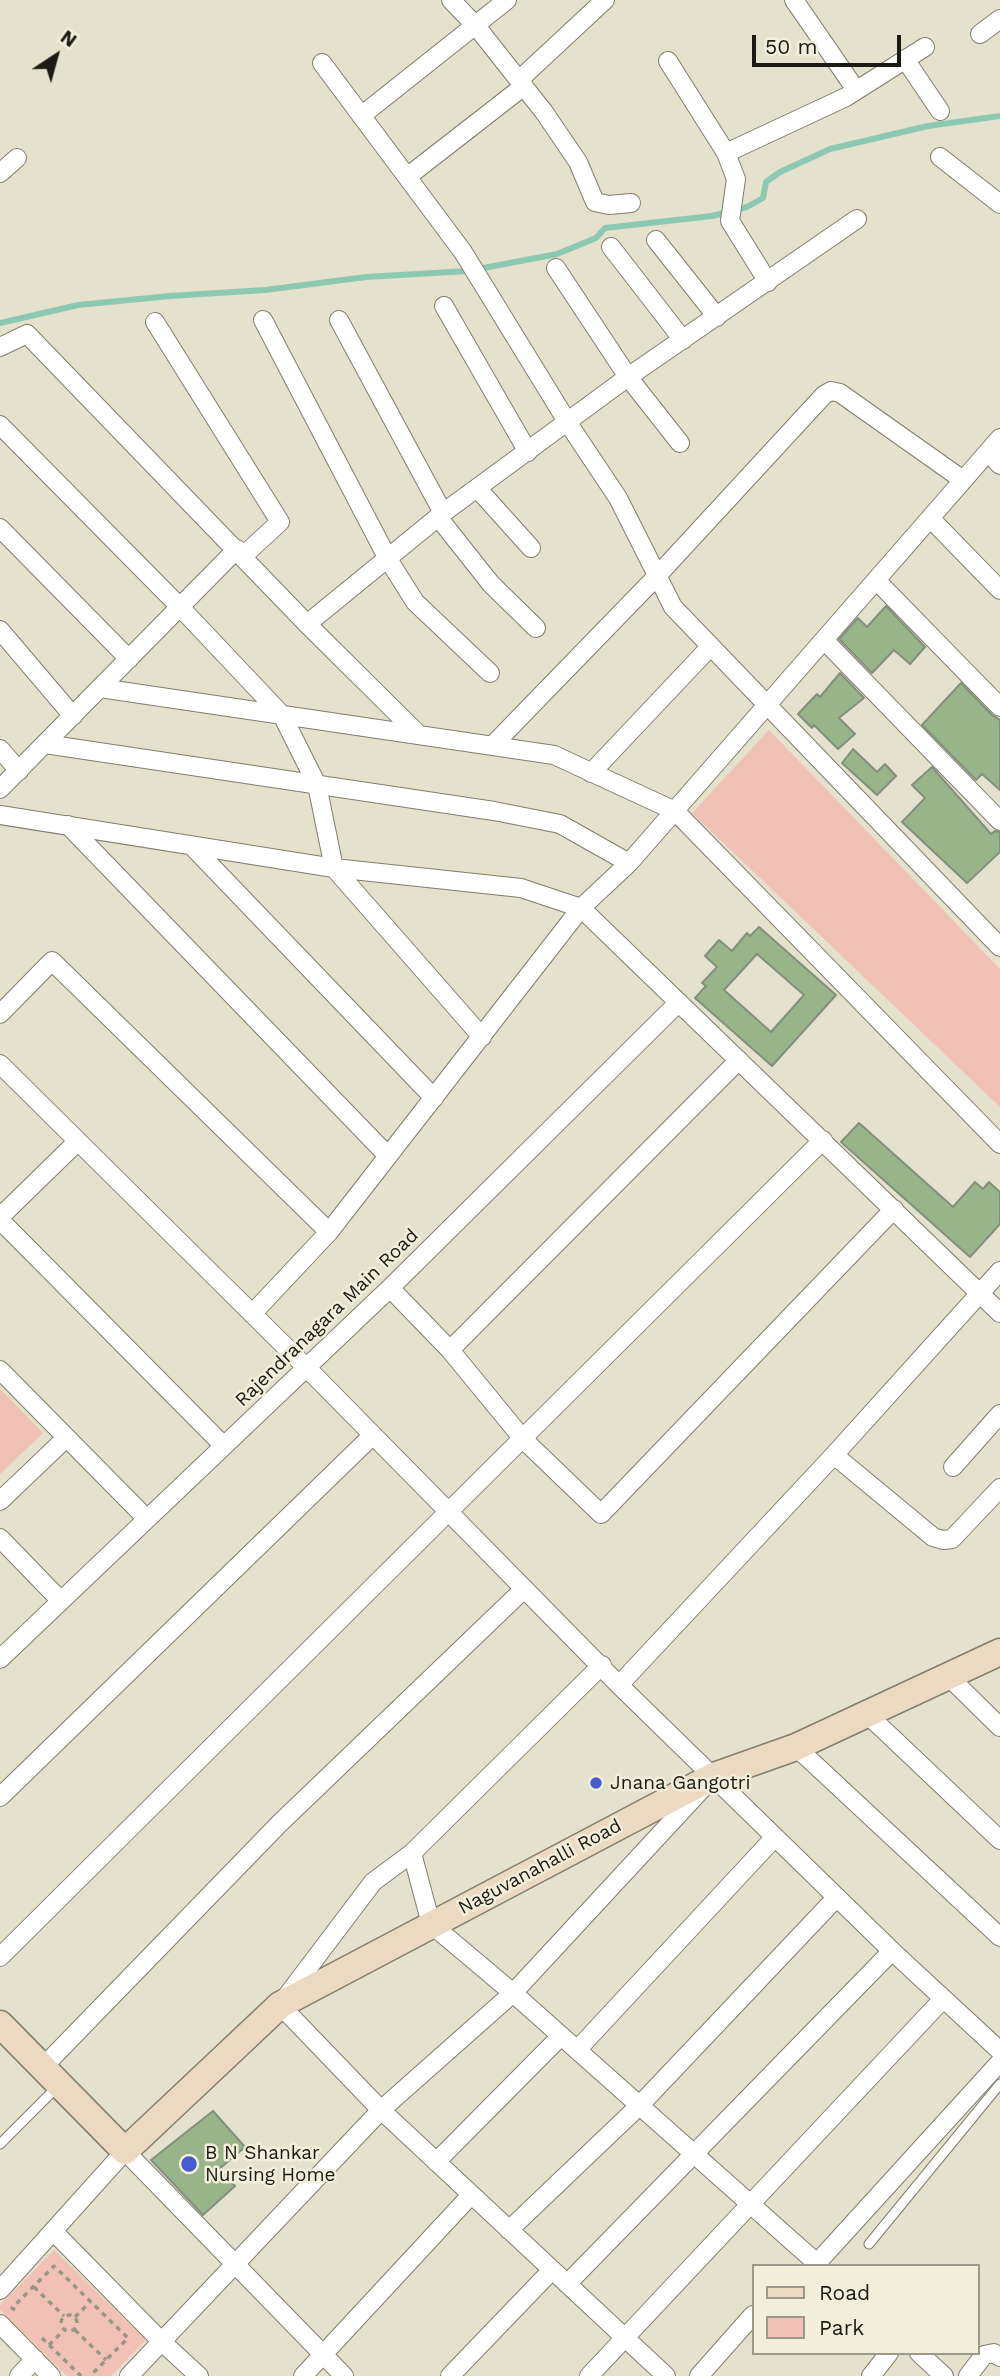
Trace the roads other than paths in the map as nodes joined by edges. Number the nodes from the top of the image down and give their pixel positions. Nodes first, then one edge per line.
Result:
1 (451, 0) edge
2 (507, 0) edge
3 (605, 0) edge
4 (794, 0) edge
5 (1000, 19) edge
6 (476, 26) junction
7 (980, 34) dead end
8 (925, 47) dead end
9 (905, 59) junction
10 (668, 61) dead end
11 (322, 63) dead end
12 (521, 83) junction
13 (856, 90) junction
14 (940, 111) dead end
15 (361, 116) junction
16 (726, 153) junction
17 (940, 157) dead end
18 (17, 158) dead end
19 (0, 173) edge
20 (407, 177) junction
21 (631, 203) dead end
22 (1000, 204) edge
23 (857, 219) dead end
24 (656, 240) dead end
25 (611, 247) dead end
26 (555, 268) dead end
27 (768, 282) junction
28 (444, 306) dead end
29 (717, 317) junction
30 (262, 320) dead end
31 (339, 320) dead end
32 (155, 322) dead end
33 (683, 340) junction
34 (0, 347) edge
35 (628, 377) junction
36 (568, 423) junction
37 (0, 425) edge
38 (1000, 438) edge
39 (680, 443) dead end
40 (528, 452) junction
41 (994, 458) edge
42 (963, 480) junction
43 (477, 488) junction
44 (440, 515) junction
45 (930, 518) junction
46 (0, 528) edge
47 (531, 548) dead end
48 (240, 552) junction
49 (388, 558) junction
50 (657, 576) junction
51 (876, 580) junction
52 (1000, 590) edge
53 (180, 607) junction
54 (307, 624) junction
55 (536, 628) dead end
56 (0, 630) edge
57 (824, 640) junction
58 (711, 646) junction
59 (129, 659) junction
60 (490, 673) dead end
61 (100, 688) junction
62 (768, 704) junction
63 (1000, 707) edge
64 (282, 715) junction
65 (73, 716) junction
66 (419, 735) junction
67 (45, 744) junction
68 (492, 746) junction
69 (0, 749) edge
70 (19, 771) junction
71 (591, 773) junction
72 (317, 785) junction
73 (0, 789) edge
74 (675, 811) junction
75 (0, 815) edge
76 (1000, 821) edge
77 (68, 825) junction
78 (191, 845) junction
79 (629, 863) junction
80 (334, 868) junction
81 (581, 908) junction
82 (1000, 947) edge
83 (678, 1002) junction
84 (0, 1014) edge
85 (482, 1037) junction
86 (739, 1060) junction
87 (0, 1064) edge
88 (434, 1098) junction
89 (823, 1140) junction
90 (78, 1141) junction
91 (1000, 1144) edge
92 (388, 1156) junction
93 (894, 1209) junction
94 (0, 1219) edge
95 (329, 1232) junction
96 (1000, 1270) edge
97 (390, 1288) junction
98 (980, 1294) junction
99 (1000, 1312) edge
100 (252, 1314) junction
101 (450, 1349) junction
102 (306, 1367) junction
103 (0, 1370) edge
104 (1000, 1415) edge
105 (373, 1435) junction
106 (66, 1438) junction
107 (523, 1438) junction
108 (224, 1446) junction
109 (834, 1455) junction
110 (953, 1466) dead end
111 (1000, 1488) edge
112 (0, 1501) edge
113 (448, 1511) junction
114 (147, 1520) junction
115 (0, 1538) edge
116 (524, 1589) junction
117 (61, 1601) junction
118 (1000, 1652) edge
119 (0, 1659) edge
120 (602, 1665) junction
121 (948, 1676) junction
122 (620, 1685) junction
123 (867, 1714) junction
124 (1000, 1727) edge
125 (796, 1747) junction
126 (714, 1776) junction
127 (0, 1797) edge
128 (775, 1837) junction
129 (1000, 1840) edge
130 (412, 1853) junction
131 (837, 1897) junction
132 (431, 1924) junction
133 (1000, 1937) edge
134 (892, 1951) junction
135 (0, 1957) edge
136 (513, 1993) junction
137 (943, 1999) junction
138 (280, 2005) junction
139 (0, 2024) edge
140 (561, 2036) junction
141 (577, 2050) junction
142 (1000, 2052) edge
143 (1000, 2062) edge
144 (51, 2076) junction
145 (999, 2087) edge
146 (639, 2105) junction
147 (381, 2110) junction
148 (0, 2144) edge
149 (125, 2151) junction
150 (693, 2153) junction
151 (436, 2162) junction
152 (471, 2194) junction
153 (752, 2205) junction
154 (509, 2230) junction
155 (53, 2231) junction
156 (869, 2244) dead end
157 (810, 2262) edge
158 (235, 2263) junction
159 (552, 2270) junction
160 (566, 2284) junction
161 (0, 2290) edge
162 (752, 2316) edge
163 (0, 2324) edge
164 (626, 2337) junction
165 (161, 2341) junction
166 (323, 2354) junction
167 (887, 2355) edge
168 (921, 2355) edge
169 (1000, 2357) edge
170 (35, 2359) junction
171 (19, 2376) edge
172 (51, 2376) edge
173 (129, 2376) edge
174 (199, 2376) edge
175 (303, 2376) edge
176 (344, 2376) edge
177 (450, 2376) edge
178 (589, 2376) edge
179 (666, 2376) edge
180 (699, 2376) edge
181 (871, 2376) edge
182 (944, 2376) edge
183 (968, 2376) edge

1 - 6 street
2 - 6 street
3 - 12 street
4 - 13 street
5 - 7 street
6 - 12 street
6 - 15 street
8 - 9 street
9 - 13 street
9 - 14 street
10 - 16 street
11 - 15 street
12 - 20 street
12 - 21 street
13 - 16 street
15 - 20 street
16 - 27 street
17 - 22 street
18 - 19 street
20 - 36 street
23 - 27 street
24 - 29 street
25 - 33 street
26 - 35 street
27 - 29 street
28 - 40 street
29 - 33 street
30 - 49 street
31 - 44 street
32 - 48 street
33 - 35 street
34 - 48 street
35 - 36 street
35 - 39 street
36 - 40 street
36 - 50 street
37 - 53 street
38 - 41 street
40 - 43 street
41 - 42 street
42 - 45 street
42 - 50 street
43 - 44 street
43 - 47 street
44 - 49 street
44 - 55 street
45 - 51 street
45 - 52 street
46 - 59 street
48 - 53 street
48 - 54 street
49 - 54 street
49 - 60 street
50 - 58 street
50 - 68 street
51 - 57 street
51 - 63 street
53 - 59 street
53 - 64 street
54 - 66 street
56 - 65 street
57 - 62 street
57 - 76 street
58 - 62 street
58 - 71 street
59 - 61 street
61 - 64 street
61 - 65 street
62 - 74 street
62 - 82 street
64 - 66 street
64 - 72 street
65 - 67 street
66 - 68 street
67 - 70 street
67 - 72 street
68 - 71 street
69 - 70 street
70 - 73 street
71 - 74 street
72 - 79 street
72 - 80 street
74 - 79 street
74 - 91 street
75 - 77 street
77 - 78 street
77 - 92 street
78 - 80 street
78 - 88 street
79 - 81 street
80 - 81 street
80 - 85 street
81 - 83 street
81 - 85 street
83 - 86 street
83 - 97 street, Rajendranagara Main Road
84 - 95 street
85 - 88 street
86 - 89 street
86 - 101 street
87 - 90 street
88 - 92 street
89 - 93 street
89 - 107 street
90 - 94 street
90 - 100 street
92 - 95 street
93 - 98 street
93 - 107 street
94 - 108 street
95 - 100 street
96 - 98 street
97 - 101 street
97 - 102 street, Rajendranagara Main Road
98 - 99 street
98 - 109 street
100 - 102 street
101 - 107 street
102 - 105 street
102 - 108 street, Rajendranagara Main Road
103 - 106 street
104 - 110 street
105 - 113 street
105 - 127 street
106 - 112 street
106 - 114 street
107 - 113 street
108 - 114 street, Rajendranagara Main Road
109 - 111 street
109 - 122 street
113 - 116 street
113 - 135 street
114 - 117 street, Rajendranagara Main Road
115 - 117 street
116 - 120 street
116 - 144 street
117 - 119 street, Rajendranagara Main Road
118 - 121 street, Naguvanahalli Road
120 - 122 street
120 - 130 street
121 - 123 street, Naguvanahalli Road
121 - 124 street
122 - 126 street
123 - 125 street, Naguvanahalli Road
123 - 129 street
125 - 126 street, Naguvanahalli Road
125 - 133 street
126 - 128 street
126 - 132 street, Naguvanahalli Road
126 - 136 street
128 - 131 street
128 - 141 street
130 - 132 street
130 - 138 street
131 - 134 street
131 - 146 street
132 - 136 street
132 - 138 street, Naguvanahalli Road
134 - 137 street
134 - 150 street
136 - 140 street
136 - 147 street
137 - 142 street
137 - 153 street
138 - 147 street
138 - 149 street, Naguvanahalli Road
139 - 144 street
140 - 141 street
140 - 151 street
141 - 146 street
143 - 157 street
144 - 148 lane
144 - 149 street
145 - 156 lane
146 - 150 street
146 - 154 street
147 - 151 street
147 - 158 street
149 - 155 street
149 - 158 street
150 - 153 street
150 - 160 street
151 - 152 street
152 - 154 street
152 - 166 street
153 - 157 street
153 - 164 street
154 - 159 street
155 - 161 street
155 - 165 street
158 - 165 street
158 - 166 street
159 - 160 street
159 - 177 street
160 - 164 street
162 - 180 street
163 - 170 street
164 - 178 street
164 - 179 street
165 - 173 street
165 - 174 street
166 - 175 street
166 - 176 street
167 - 181 street
168 - 182 street
169 - 183 street
170 - 171 street
170 - 172 street

